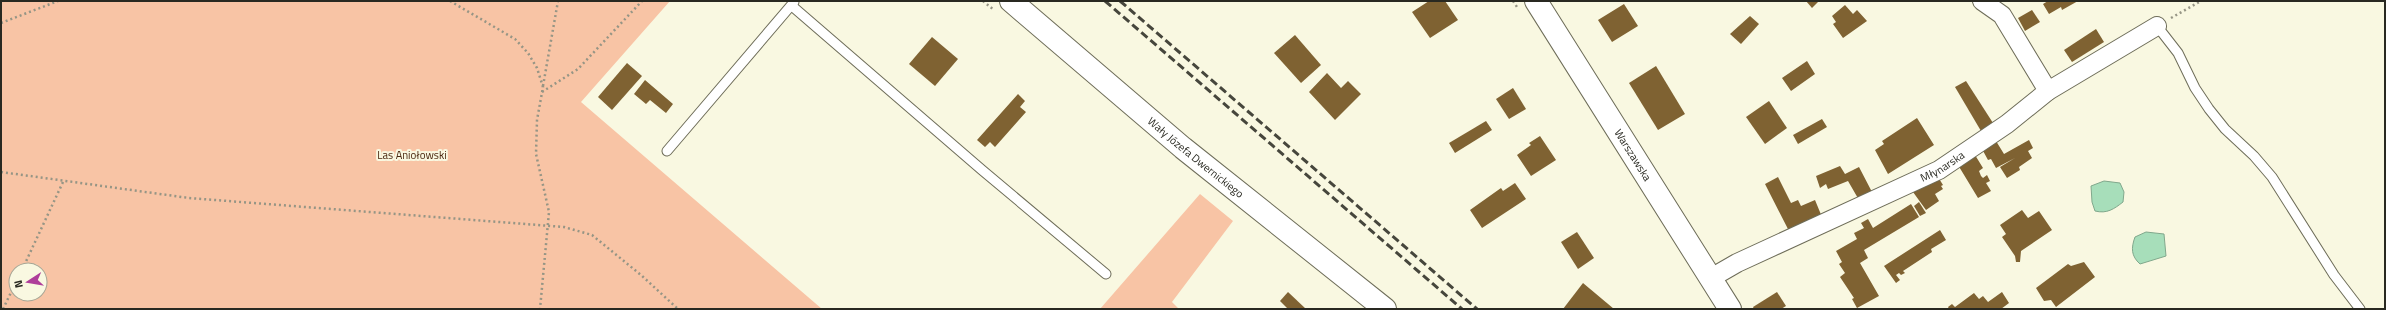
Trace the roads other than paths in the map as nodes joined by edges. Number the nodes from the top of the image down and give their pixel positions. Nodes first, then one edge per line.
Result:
1 (1011, 1) edge
2 (1536, 1) edge
3 (1982, 1) edge
4 (793, 3) edge
5 (2157, 26) joint
6 (2048, 91) junction
7 (667, 151) dead end
8 (1106, 274) dead end
9 (1711, 278) junction
10 (1385, 309) edge
11 (1730, 309) edge
12 (2360, 309) edge

1 - 10 street, Wały Józefa Dwernickiego
2 - 9 street, Warszawska
3 - 6 street
4 - 7 lane
4 - 8 lane
5 - 6 street, Młynarska
5 - 12 lane
6 - 9 street, Młynarska
9 - 11 street, Warszawska

